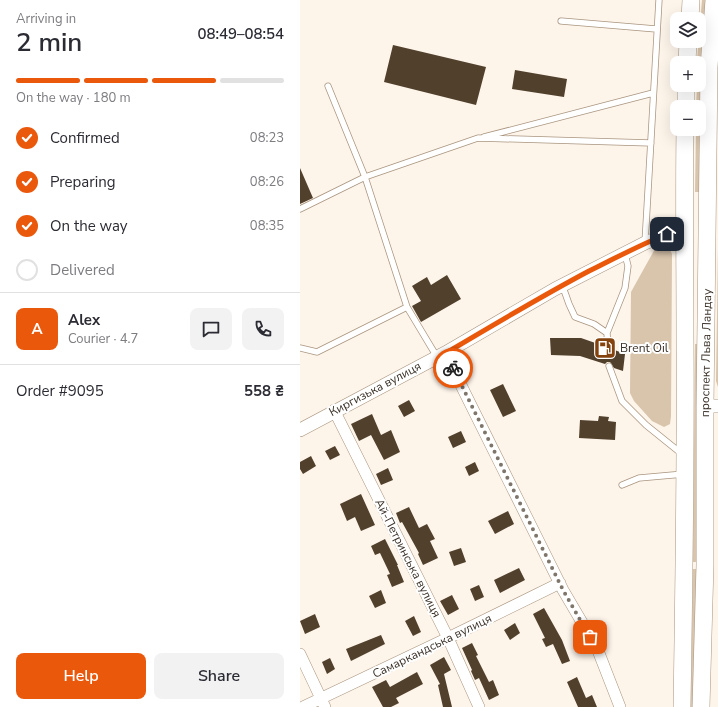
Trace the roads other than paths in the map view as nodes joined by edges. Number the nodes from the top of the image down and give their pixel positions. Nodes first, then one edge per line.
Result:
1 (659, 0) edge
2 (691, 0) edge
3 (714, 0) edge
4 (690, 12) edge
5 (561, 20) dead end
6 (656, 29) junction
7 (328, 86) dead end
8 (653, 93) junction
9 (685, 136) edge
10 (478, 138) junction
11 (651, 143) junction
12 (365, 177) junction
13 (300, 209) edge
14 (684, 228) junction
15 (708, 228) junction
16 (645, 242) junction
17 (624, 252) junction
18 (555, 289) junction
19 (407, 307) junction
20 (607, 333) junction
21 (685, 335) junction
22 (707, 335) junction
23 (300, 348) edge
24 (608, 348) dead end
25 (441, 355) junction
26 (609, 366) dead end
27 (712, 406) edge
28 (334, 410) junction
29 (300, 430) edge
30 (684, 457) junction
31 (684, 474) junction
32 (622, 485) dead end
33 (560, 583) junction
34 (448, 638) junction
35 (300, 654) edge
36 (323, 703) edge
37 (303, 707) edge
38 (479, 707) edge
39 (620, 707) edge
40 (682, 707) edge
41 (702, 707) edge

1 - 6 lane
2 - 4 main road
3 - 15 main road, проспект Льва Ландау
5 - 6 lane
6 - 8 lane
7 - 12 lane
8 - 10 lane
8 - 11 lane
9 - 14 main road, проспект Льва Ландау
10 - 11 lane
10 - 12 lane
11 - 16 lane
12 - 13 lane
12 - 19 lane
14 - 15 main road
14 - 16 street, Киргизька вулиця
14 - 21 main road, проспект Льва Ландау
15 - 22 main road, проспект Льва Ландау
16 - 17 street, Киргизька вулиця
17 - 18 street, Киргизька вулиця
17 - 20 lane
18 - 20 lane
18 - 25 street, Киргизька вулиця
19 - 23 lane
19 - 25 lane
20 - 24 lane
21 - 22 main road
21 - 30 main road, проспект Льва Ландау
22 - 27 main road, проспект Льва Ландау
25 - 28 street, Киргизька вулиця
25 - 33 street
26 - 30 lane
27 - 41 main road, проспект Льва Ландау
28 - 29 street, Киргизька вулиця
28 - 34 street, Ай-Петринська вулиця
30 - 31 main road, проспект Льва Ландау
31 - 32 lane
31 - 40 main road, проспект Льва Ландау
33 - 34 street, Самаркандська вулиця
33 - 39 street
34 - 36 street, Самаркандська вулиця
34 - 38 street, Ай-Петринська вулиця
35 - 36 street
36 - 37 street, Самаркандська вулиця

